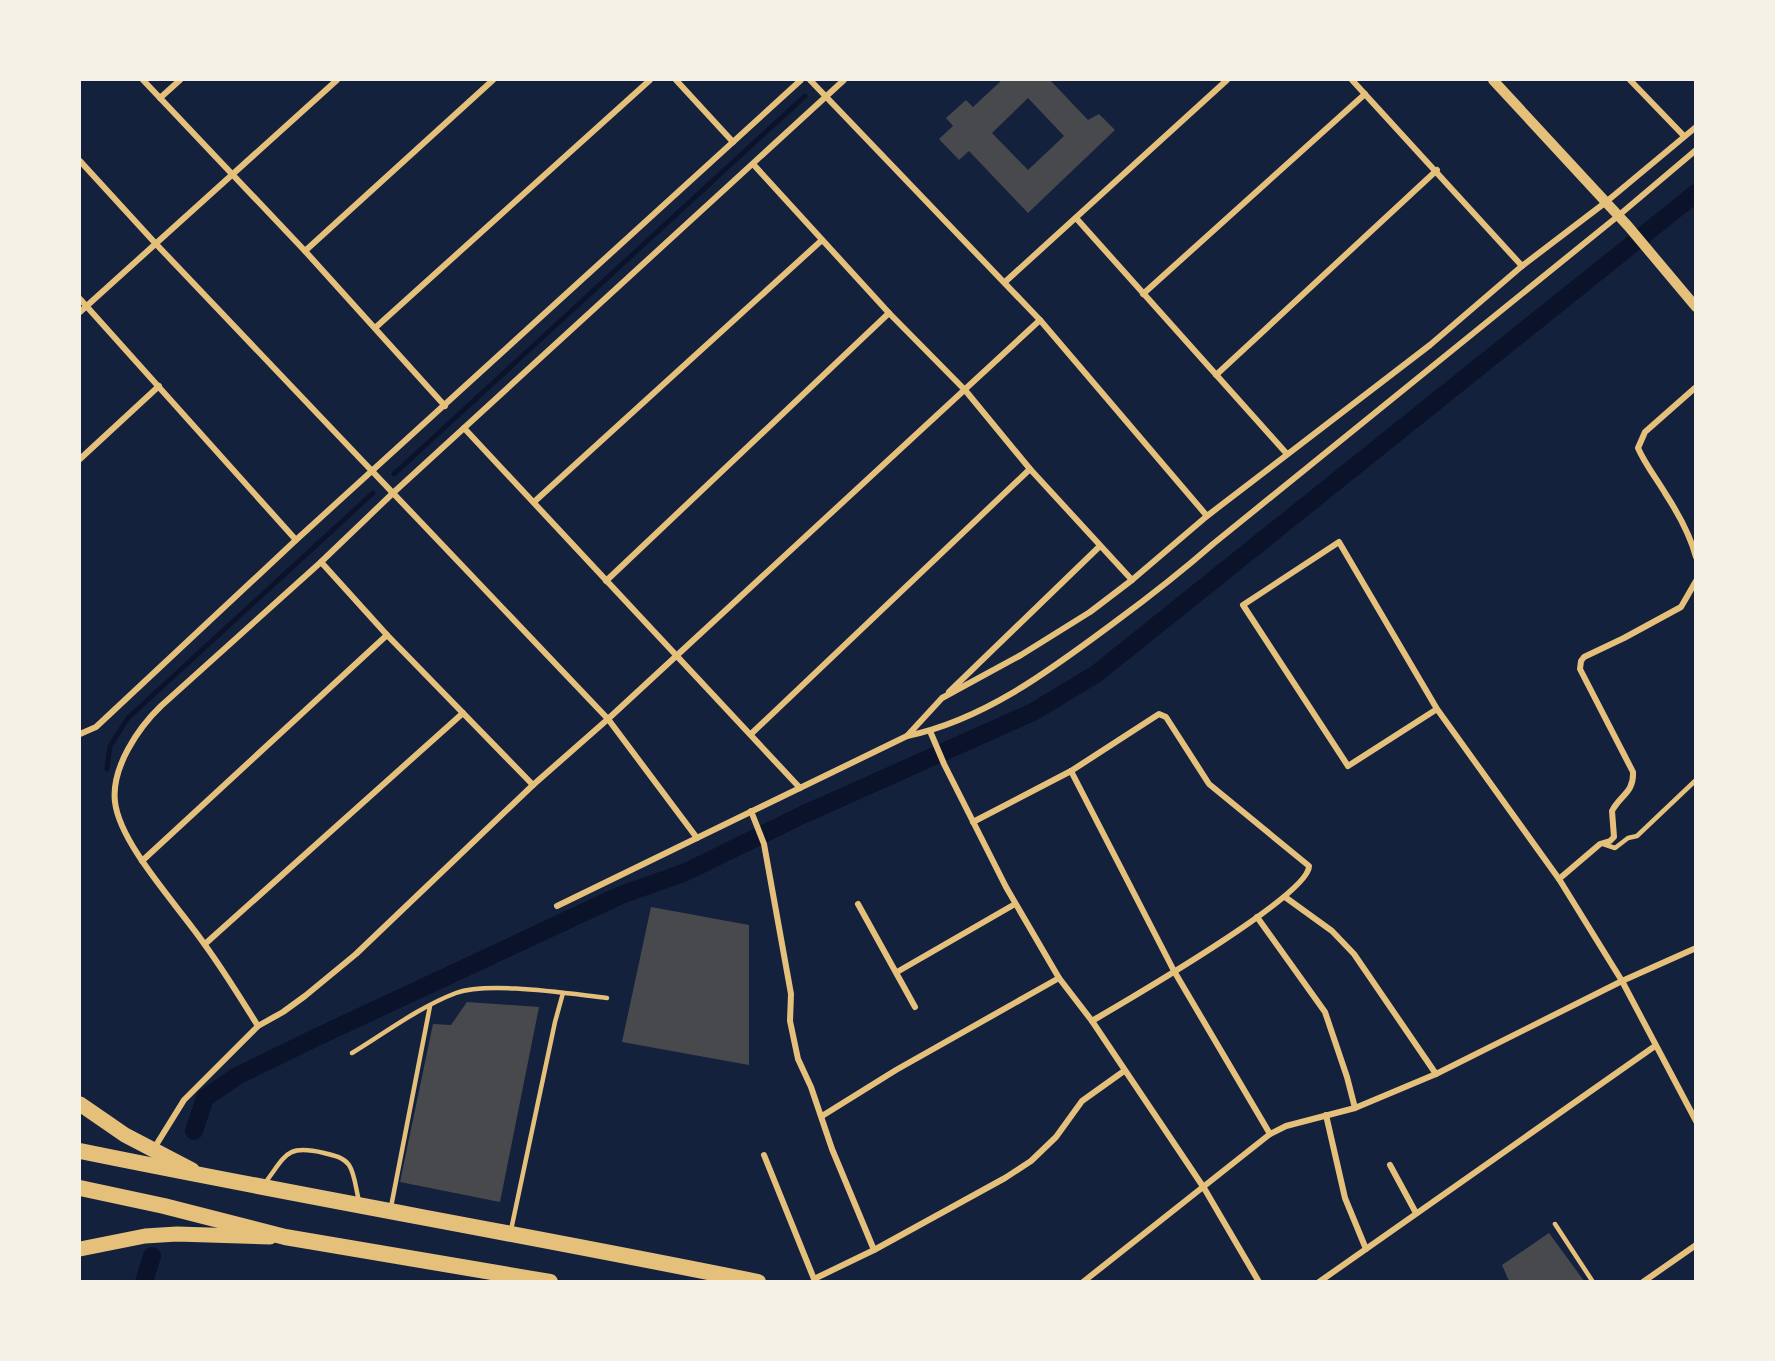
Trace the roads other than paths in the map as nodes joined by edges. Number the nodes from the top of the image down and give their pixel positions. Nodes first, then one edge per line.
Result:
1 (143, 80) edge
2 (180, 80) edge
3 (337, 80) edge
4 (493, 80) edge
5 (650, 80) edge
6 (676, 80) edge
7 (801, 80) edge
8 (810, 80) edge
9 (844, 80) edge
10 (1227, 80) edge
11 (1352, 80) edge
12 (1493, 80) edge
13 (1630, 80) edge
14 (1365, 94) junction
15 (825, 97) junction
16 (160, 98) junction
17 (1695, 127) edge
18 (1684, 136) junction
19 (733, 142) junction
20 (1695, 150) edge
21 (80, 161) edge
22 (753, 164) junction
23 (1437, 170) junction
24 (233, 174) junction
25 (1606, 202) junction
26 (1618, 216) junction
27 (1076, 218) junction
28 (822, 240) junction
29 (156, 244) junction
30 (305, 251) junction
31 (1522, 266) junction
32 (1005, 282) junction
33 (1143, 294) junction
34 (80, 299) edge
35 (86, 306) junction
36 (1695, 308) edge
37 (80, 312) edge
38 (889, 313) junction
39 (1040, 320) junction
40 (375, 327) junction
41 (1216, 375) junction
42 (159, 386) junction
43 (1695, 387) edge
44 (965, 390) junction
45 (445, 405) junction
46 (464, 428) junction
47 (1287, 454) junction
48 (80, 459) edge
49 (1030, 469) junction
50 (373, 471) junction
51 (393, 493) junction
52 (534, 502) junction
53 (1208, 516) junction
54 (296, 540) junction
55 (1100, 546) junction
56 (1695, 557) edge
57 (321, 562) junction
58 (1132, 580) junction
59 (606, 581) junction
60 (1695, 581) edge
61 (387, 635) junction
62 (676, 655) junction
63 (942, 698) junction
64 (1437, 709) junction
65 (463, 713) junction
66 (608, 719) junction
67 (930, 731) junction
68 (80, 734) edge
69 (751, 734) junction
70 (907, 736) junction
71 (1071, 771) junction
72 (1695, 780) edge
73 (533, 784) junction
74 (801, 788) junction
75 (751, 812) junction
76 (973, 822) junction
77 (697, 838) junction
78 (1600, 844) junction
79 (142, 861) junction
80 (1559, 879) junction
81 (1285, 897) junction
82 (858, 904) dead end
83 (1015, 904) junction
84 (557, 906) dead end
85 (1257, 917) junction
86 (205, 944) junction
87 (1695, 948) edge
88 (1174, 971) junction
89 (897, 972) junction
90 (1059, 978) junction
91 (1622, 981) junction
92 (563, 993) junction
93 (607, 999) dead end
94 (430, 1006) junction
95 (915, 1007) dead end
96 (1092, 1021) junction
97 (258, 1026) junction
98 (1655, 1046) junction
99 (352, 1053) dead end
100 (1124, 1071) junction
101 (1436, 1074) junction
102 (80, 1104) edge
103 (1354, 1108) junction
104 (1326, 1115) junction
105 (822, 1116) junction
106 (1695, 1121) edge
107 (1270, 1134) junction
108 (153, 1150) junction
109 (80, 1151) edge
110 (764, 1155) dead end
111 (1390, 1165) dead end
112 (203, 1176) junction
113 (262, 1187) junction
114 (80, 1188) edge
115 (1204, 1188) junction
116 (361, 1207) junction
117 (391, 1211) junction
118 (1416, 1213) junction
119 (1556, 1224) dead end
120 (510, 1233) junction
121 (285, 1237) junction
122 (1695, 1245) edge
123 (80, 1249) edge
124 (1366, 1249) junction
125 (874, 1250) junction
126 (505, 1277) edge
127 (814, 1280) edge
128 (550, 1281) edge
129 (758, 1281) edge
130 (1083, 1281) edge
131 (1259, 1281) edge
132 (1319, 1281) edge
133 (1593, 1281) edge
134 (1644, 1281) edge

1 - 16 street
2 - 16 street
3 - 24 street
4 - 30 street
5 - 40 street
6 - 19 street
7 - 19 street
8 - 15 street
9 - 15 street
10 - 27 street
11 - 14 street
12 - 25 street
13 - 18 street
14 - 23 street
14 - 33 street
15 - 22 street
15 - 32 street
16 - 24 street
17 - 18 street
18 - 25 street
19 - 45 street
20 - 26 street
21 - 29 street
22 - 28 street
22 - 46 street
23 - 31 street
23 - 41 street
24 - 29 street
24 - 30 street
25 - 26 street
25 - 31 street
26 - 36 street
26 - 67 street
27 - 32 street
27 - 33 street
28 - 38 street
28 - 52 street
29 - 35 street
29 - 50 street
30 - 40 street
31 - 47 street
32 - 39 street
33 - 41 street
34 - 35 street
35 - 37 street
35 - 42 street
38 - 44 street
38 - 59 street
39 - 44 street
39 - 53 street
40 - 45 street
41 - 47 street
42 - 48 street
42 - 54 street
43 - 56 street
44 - 49 street
44 - 62 street
45 - 50 street
46 - 51 street
46 - 52 street
47 - 53 street
49 - 55 street
49 - 69 street
50 - 51 street
50 - 54 street
51 - 57 street
51 - 66 street
52 - 59 street
53 - 58 street
54 - 68 street
55 - 58 street
55 - 63 street
57 - 61 street
57 - 79 street
58 - 63 street
59 - 62 street
60 - 78 street
61 - 65 street
61 - 79 street
62 - 66 street
62 - 69 street
63 - 70 street
64 - 64 street
64 - 80 street
65 - 73 street
65 - 86 street
66 - 73 street
66 - 77 street
67 - 70 street
67 - 76 street
69 - 74 street
70 - 74 street
71 - 76 street
71 - 81 street
71 - 88 street
72 - 78 lane
73 - 97 street
74 - 75 street
75 - 77 street
75 - 105 street
76 - 83 street
77 - 84 street
78 - 80 street
79 - 86 street
80 - 91 street
81 - 85 street
81 - 101 street
82 - 89 street
83 - 89 street
83 - 90 street
85 - 88 street
85 - 103 street
86 - 97 street
87 - 91 street
88 - 96 street
88 - 107 street
89 - 95 street
90 - 96 street
90 - 105 street
91 - 98 street
91 - 101 street
92 - 93 lane
92 - 94 lane
92 - 120 lane
94 - 99 lane
94 - 117 lane
96 - 100 street
97 - 108 street
98 - 106 street
98 - 118 street
100 - 115 street
100 - 125 street
101 - 103 street
102 - 108 main road
103 - 104 street
104 - 107 street
104 - 124 street
105 - 125 street
107 - 115 street
108 - 112 main road
109 - 112 highway
110 - 127 street
111 - 118 street
112 - 113 highway
113 - 116 highway
113 - 116 lane
114 - 121 highway
115 - 130 street
115 - 131 street
116 - 117 highway
117 - 120 highway
118 - 124 street
119 - 133 lane
120 - 129 highway
121 - 123 main road
121 - 126 highway
122 - 134 street
124 - 132 street
125 - 127 street
126 - 128 highway

